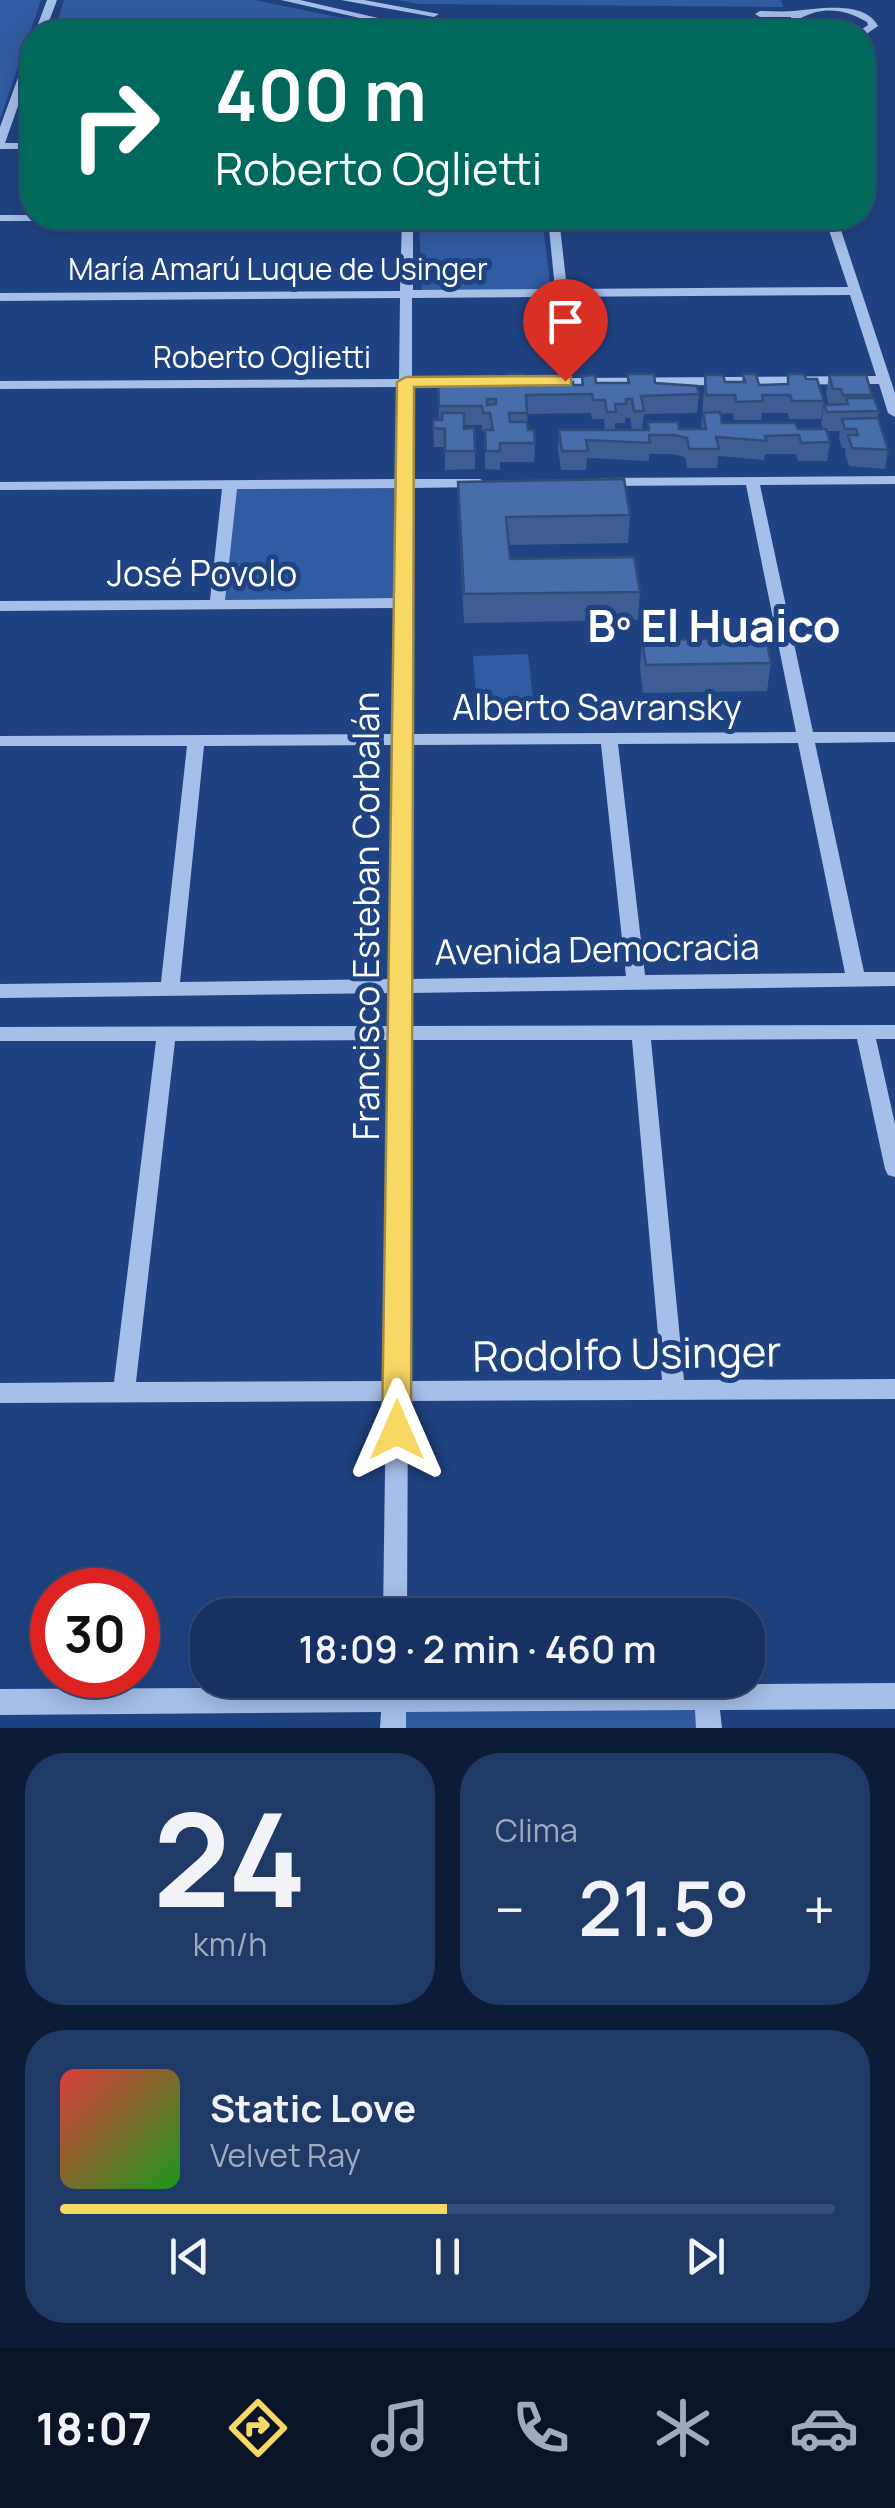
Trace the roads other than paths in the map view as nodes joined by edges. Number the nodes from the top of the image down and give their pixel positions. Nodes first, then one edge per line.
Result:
1 (286, 0) edge
2 (346, 0) edge
3 (843, 4) edge
4 (803, 8) edge
5 (370, 20) edge
6 (870, 20) edge
7 (20, 99) edge
8 (0, 144) edge
9 (407, 230) edge
10 (553, 230) edge
11 (835, 230) edge
12 (561, 292) junction
13 (856, 292) junction
14 (406, 294) junction
15 (0, 296) edge
16 (884, 380) junction
17 (406, 382) junction
18 (0, 385) edge
19 (895, 413) edge
20 (895, 480) edge
21 (752, 481) junction
22 (502, 482) edge
23 (579, 482) edge
24 (405, 483) junction
25 (230, 484) junction
26 (0, 486) edge
27 (404, 603) junction
28 (218, 604) junction
29 (0, 606) edge
30 (895, 737) edge
31 (609, 738) junction
32 (804, 738) junction
33 (403, 739) junction
34 (196, 740) junction
35 (0, 741) edge
36 (856, 979) junction
37 (895, 979) edge
38 (636, 982) junction
39 (402, 985) junction
40 (170, 988) junction
41 (0, 991) edge
42 (401, 1032) junction
43 (640, 1032) junction
44 (865, 1032) junction
45 (895, 1032) edge
46 (166, 1033) junction
47 (0, 1034) edge
48 (895, 1169) edge
49 (895, 1389) edge
50 (674, 1391) junction
51 (0, 1393) edge
52 (124, 1393) junction
53 (397, 1394) junction
54 (394, 1598) edge
55 (190, 1696) edge
56 (895, 1696) edge
57 (765, 1697) edge
58 (394, 1698) edge
59 (706, 1698) edge
60 (0, 1702) edge
61 (393, 1728) edge
62 (709, 1728) edge

1 - 5 street
2 - 4 street
3 - 4 street
3 - 6 street
7 - 8 street
9 - 14 street, Francisco Esteban Corbalán
10 - 12 street
11 - 13 street
12 - 13 street, María Amarú Luque de Usinger
12 - 14 street, María Amarú Luque de Usinger
13 - 16 street
14 - 15 street, María Amarú Luque de Usinger
14 - 17 street, Francisco Esteban Corbalán
16 - 17 street, Roberto Oglietti
16 - 19 street
17 - 18 street, Roberto Oglietti
17 - 24 street, Francisco Esteban Corbalán
20 - 21 street
21 - 23 street
21 - 32 street
22 - 24 street
24 - 25 street
24 - 27 street, Francisco Esteban Corbalán
25 - 26 street
25 - 28 street
27 - 28 street, José Povolo
27 - 33 street, Francisco Esteban Corbalán
28 - 29 street, José Povolo
30 - 32 street, Alberto Savransky
31 - 32 street, Alberto Savransky
31 - 33 street, Alberto Savransky
31 - 38 street
32 - 36 street
33 - 34 street, Alberto Savransky
33 - 39 street, Francisco Esteban Corbalán
34 - 35 street, Alberto Savransky
34 - 40 street
36 - 37 street, Avenida Democracia
36 - 38 street, Avenida Democracia
38 - 39 street, Avenida Democracia
39 - 40 street, Avenida Democracia
39 - 42 street, Francisco Esteban Corbalán
40 - 41 street, Avenida Democracia
42 - 43 street
42 - 46 street
42 - 53 street, Francisco Esteban Corbalán
43 - 44 street
43 - 50 street
44 - 45 street
44 - 48 street
46 - 47 street
46 - 52 street
49 - 50 street, Rodolfo Usinger
50 - 53 street, Rodolfo Usinger
51 - 52 street, Rodolfo Usinger
52 - 53 street, Rodolfo Usinger
53 - 54 street, Francisco Esteban Corbalán
55 - 60 street
56 - 57 street
58 - 61 street
59 - 62 street

